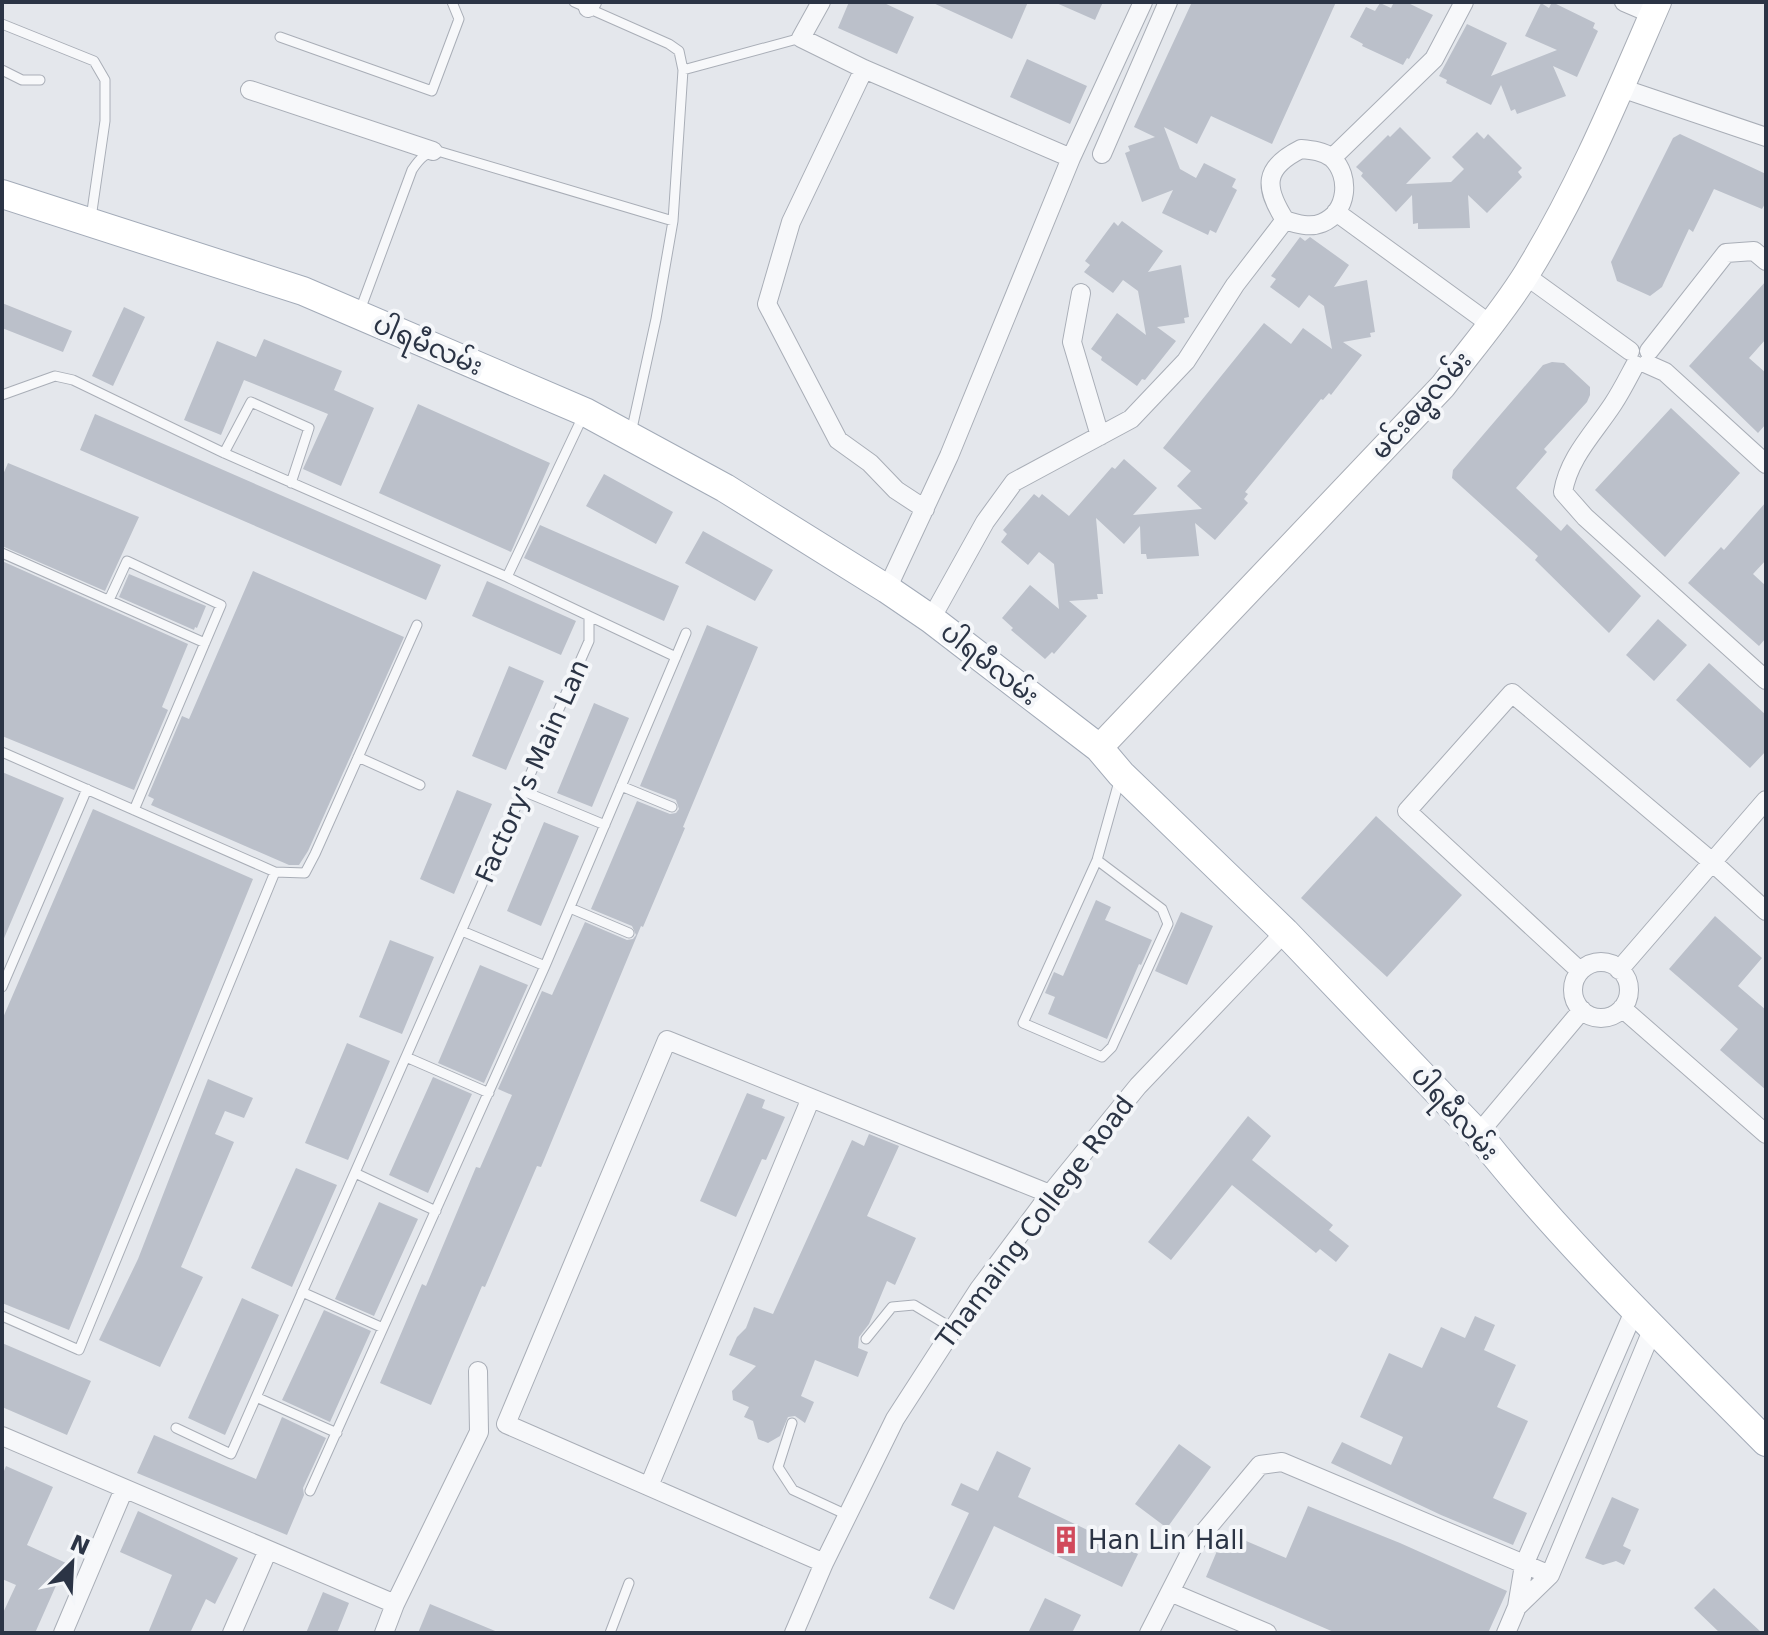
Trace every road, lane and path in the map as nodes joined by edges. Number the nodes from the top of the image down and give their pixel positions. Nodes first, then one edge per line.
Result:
1 (452, 2) edge
2 (821, 2) edge
3 (1143, 2) edge
4 (1168, 2) edge
5 (1464, 2) edge
6 (1624, 2) edge
7 (585, 4) edge
8 (1655, 8) edge
9 (2, 24) edge
10 (280, 37) dead end
11 (801, 38) junction
12 (864, 69) junction
13 (2, 70) edge
14 (683, 70) junction
15 (40, 80) dead end
16 (1621, 88) junction
17 (250, 90) dead end
18 (1766, 137) edge
19 (433, 151) junction
20 (1102, 154) dead end
21 (1071, 158) junction
22 (1332, 158) junction
23 (2, 194) edge
24 (1336, 212) junction
25 (1285, 220) junction
26 (673, 221) junction
27 (91, 223) junction
28 (1766, 261) edge
29 (1525, 275) junction
30 (1081, 293) dead end
31 (358, 315) junction
32 (1490, 324) junction
33 (1640, 358) junction
34 (2, 395) edge
35 (585, 412) junction
36 (630, 436) junction
37 (1100, 436) junction
38 (224, 453) junction
39 (1766, 464) edge
40 (291, 483) junction
41 (925, 509) junction
42 (2, 553) edge
43 (507, 577) junction
44 (887, 589) junction
45 (109, 600) junction
46 (589, 616) junction
47 (931, 619) junction
48 (417, 625) dead end
49 (686, 633) dead end
50 (205, 643) junction
51 (676, 657) junction
52 (1766, 680) edge
53 (1099, 748) junction
54 (2, 752) edge
55 (358, 757) junction
56 (1121, 774) junction
57 (420, 785) dead end
58 (621, 786) junction
59 (87, 789) junction
60 (523, 791) junction
61 (1766, 800) edge
62 (672, 807) dead end
63 (134, 810) junction
64 (605, 825) junction
65 (1097, 860) junction
66 (1711, 861) junction
67 (275, 872) junction
68 (570, 908) junction
69 (1766, 911) edge
70 (462, 931) junction
71 (1285, 932) junction
72 (629, 933) dead end
73 (545, 966) junction
74 (1619, 970) junction
75 (1580, 971) junction
76 (2, 987) edge
77 (1622, 1008) junction
78 (1582, 1010) junction
79 (406, 1057) junction
80 (489, 1093) junction
81 (811, 1098) junction
82 (1478, 1134) junction
83 (1766, 1134) edge
84 (355, 1173) junction
85 (1050, 1194) junction
86 (436, 1211) junction
87 (302, 1292) junction
88 (2, 1316) edge
89 (1644, 1318) junction
90 (383, 1328) junction
91 (952, 1328) junction
92 (866, 1339) dead end
93 (478, 1371) dead end
94 (256, 1397) junction
95 (792, 1423) dead end
96 (176, 1428) dead end
97 (337, 1433) junction
98 (2, 1436) edge
99 (1578, 1439) junction
100 (1766, 1442) edge
101 (1601, 1448) junction
102 (649, 1486) junction
103 (124, 1489) junction
104 (310, 1491) dead end
105 (847, 1515) junction
106 (268, 1550) junction
107 (824, 1563) junction
108 (1524, 1565) junction
109 (1550, 1575) junction
110 (629, 1583) dead end
111 (1170, 1592) junction
112 (395, 1604) junction
113 (1517, 1607) junction
114 (63, 1633) edge
115 (232, 1633) edge
116 (384, 1633) edge
117 (610, 1633) edge
118 (794, 1633) edge
119 (1149, 1633) edge
120 (1267, 1633) edge
121 (1506, 1633) edge

1 - 10 lane
2 - 11 street
3 - 21 street
4 - 20 street
5 - 22 street
6 - 8 street
7 - 14 lane
8 - 16 main road, မင်းဓမ္မလမ်း
9 - 27 lane
11 - 12 street
11 - 14 lane
12 - 21 street
12 - 41 street
13 - 15 lane
14 - 26 lane
16 - 18 street
16 - 29 main road, မင်းဓမ္မလမ်း
17 - 19 street
19 - 26 lane
19 - 31 lane
21 - 41 street
22 - 24 street
22 - 25 street
23 - 27 main road, ပါရမီလမ်း
24 - 25 street
24 - 32 street
25 - 37 street
26 - 36 lane
27 - 31 main road, ပါရမီလမ်း
28 - 33 street
29 - 32 main road, မင်းဓမ္မလမ်း
29 - 33 street
30 - 37 street
31 - 35 main road, ပါရမီလမ်း
32 - 53 main road, မင်းဓမ္မလမ်း
33 - 39 street
33 - 52 street
34 - 38 lane
35 - 36 main road, ပါရမီလမ်း
35 - 43 lane
36 - 44 main road, ပါရမီလမ်း
37 - 47 street
38 - 40 lane
38 - 40 lane
40 - 43 lane
41 - 44 street
42 - 45 lane
43 - 46 lane
44 - 47 main road, ပါရမီလမ်း
45 - 50 lane
45 - 50 lane
46 - 51 lane
46 - 60 lane, Factory's Main Lan
47 - 53 main road, ပါရမီလမ်း
48 - 55 lane
49 - 51 lane
50 - 63 lane
51 - 58 lane
53 - 56 main road, ပါရမီလမ်း
54 - 59 lane
55 - 57 lane
55 - 67 lane
56 - 65 lane
56 - 71 main road, ပါရမီလမ်း
58 - 62 lane
58 - 64 lane
59 - 63 lane
59 - 76 lane
60 - 64 lane
60 - 70 lane, Factory's Main Lan
61 - 66 street
63 - 67 lane
64 - 68 lane
65 - 65 lane
66 - 69 street
66 - 74 street
66 - 75 street
67 - 88 lane
68 - 72 lane
68 - 73 lane
70 - 73 lane
70 - 79 lane, Factory's Main Lan
71 - 82 main road, ပါရမီလမ်း
71 - 85 street, Thamaing College Road
73 - 80 lane
74 - 75 street
74 - 77 street
75 - 78 street
77 - 78 street
77 - 83 street
78 - 82 street
79 - 80 lane
79 - 84 lane, Factory's Main Lan
80 - 86 lane
81 - 85 street
81 - 102 street
81 - 102 street
82 - 89 main road, ပါရမီလမ်း
84 - 86 lane
84 - 87 lane, Factory's Main Lan
85 - 91 street, Thamaing College Road
86 - 90 lane
87 - 90 lane
87 - 94 lane, Factory's Main Lan
89 - 99 street
89 - 100 main road, ပါရမီလမ်း
89 - 101 street
90 - 97 lane
91 - 92 lane
91 - 105 street, Thamaing College Road
93 - 112 street
94 - 96 lane, Factory's Main Lan
94 - 97 lane
95 - 105 lane
97 - 104 lane
98 - 103 street
99 - 101 street
99 - 108 street
101 - 109 street
102 - 107 street
103 - 106 street
103 - 114 street
105 - 107 street, Thamaing College Road
106 - 112 street
106 - 115 street
107 - 118 street, Thamaing College Road
108 - 109 street
108 - 111 street
108 - 113 street
109 - 113 street
110 - 117 lane
111 - 119 street
111 - 120 street
112 - 116 street
113 - 121 street

